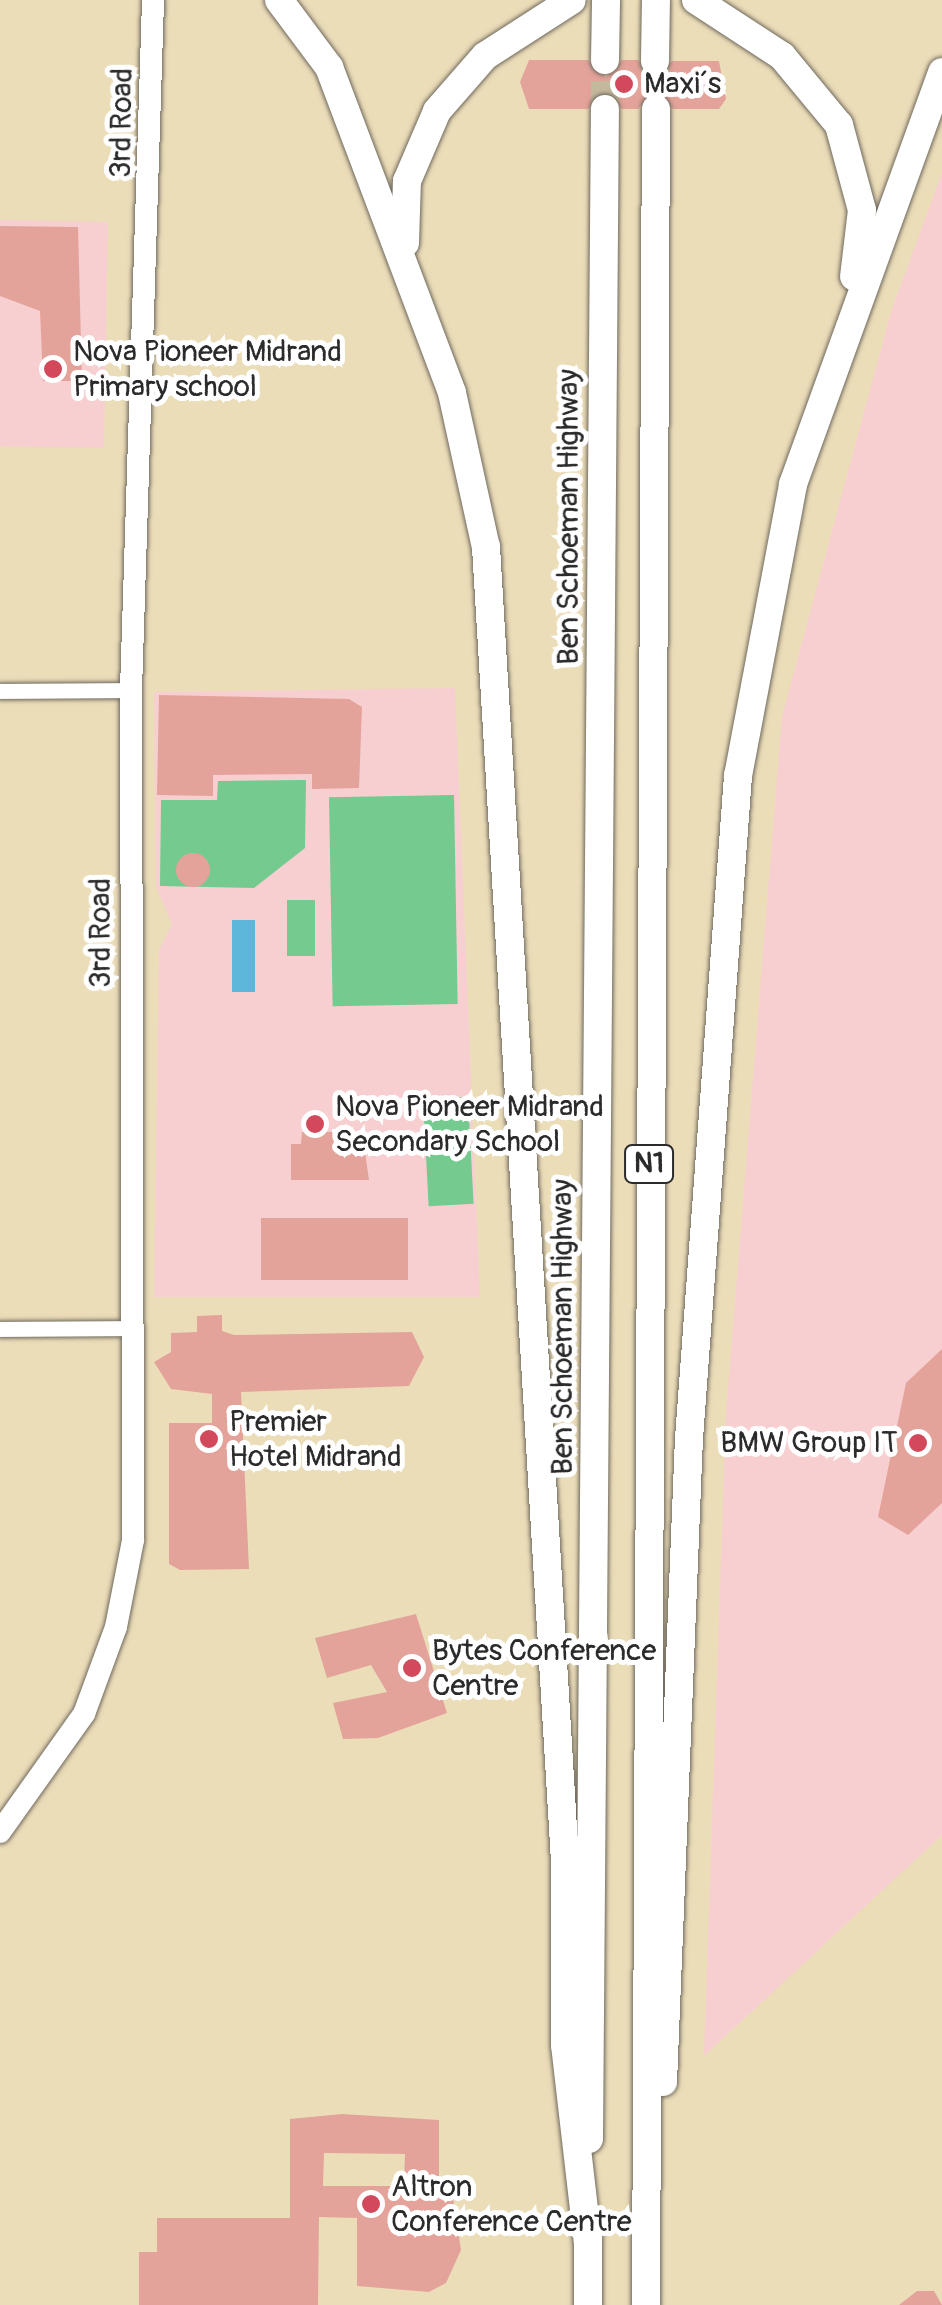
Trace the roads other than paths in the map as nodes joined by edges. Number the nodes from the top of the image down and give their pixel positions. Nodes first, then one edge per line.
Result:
1 (154, 0) edge
2 (279, 0) edge
3 (572, 0) edge
4 (606, 0) edge
5 (656, 0) edge
6 (696, 0) edge
7 (605, 60) tunnel mouth
8 (656, 60) tunnel mouth
9 (942, 72) edge
10 (604, 109) tunnel mouth
11 (656, 109) tunnel mouth
12 (413, 289) junction
13 (834, 357) junction
14 (0, 690) edge
15 (131, 690) junction
16 (134, 1328) junction
17 (0, 1330) edge
18 (0, 1832) edge
19 (647, 2218) junction
20 (588, 2246) junction
21 (588, 2305) edge
22 (646, 2305) edge

1 - 15 street, 3rd Road
2 - 12 highway
3 - 12 highway
4 - 7 highway
5 - 8 highway
6 - 13 highway
9 - 13 highway
10 - 20 highway, Ben Schoeman Highway / N1
11 - 19 highway, N1
12 - 20 highway
13 - 19 highway
14 - 15 street
15 - 16 street, 3rd Road
16 - 17 street
16 - 18 street, 3rd Road
19 - 22 highway, N1
20 - 21 highway, Ben Schoeman Highway / N1

